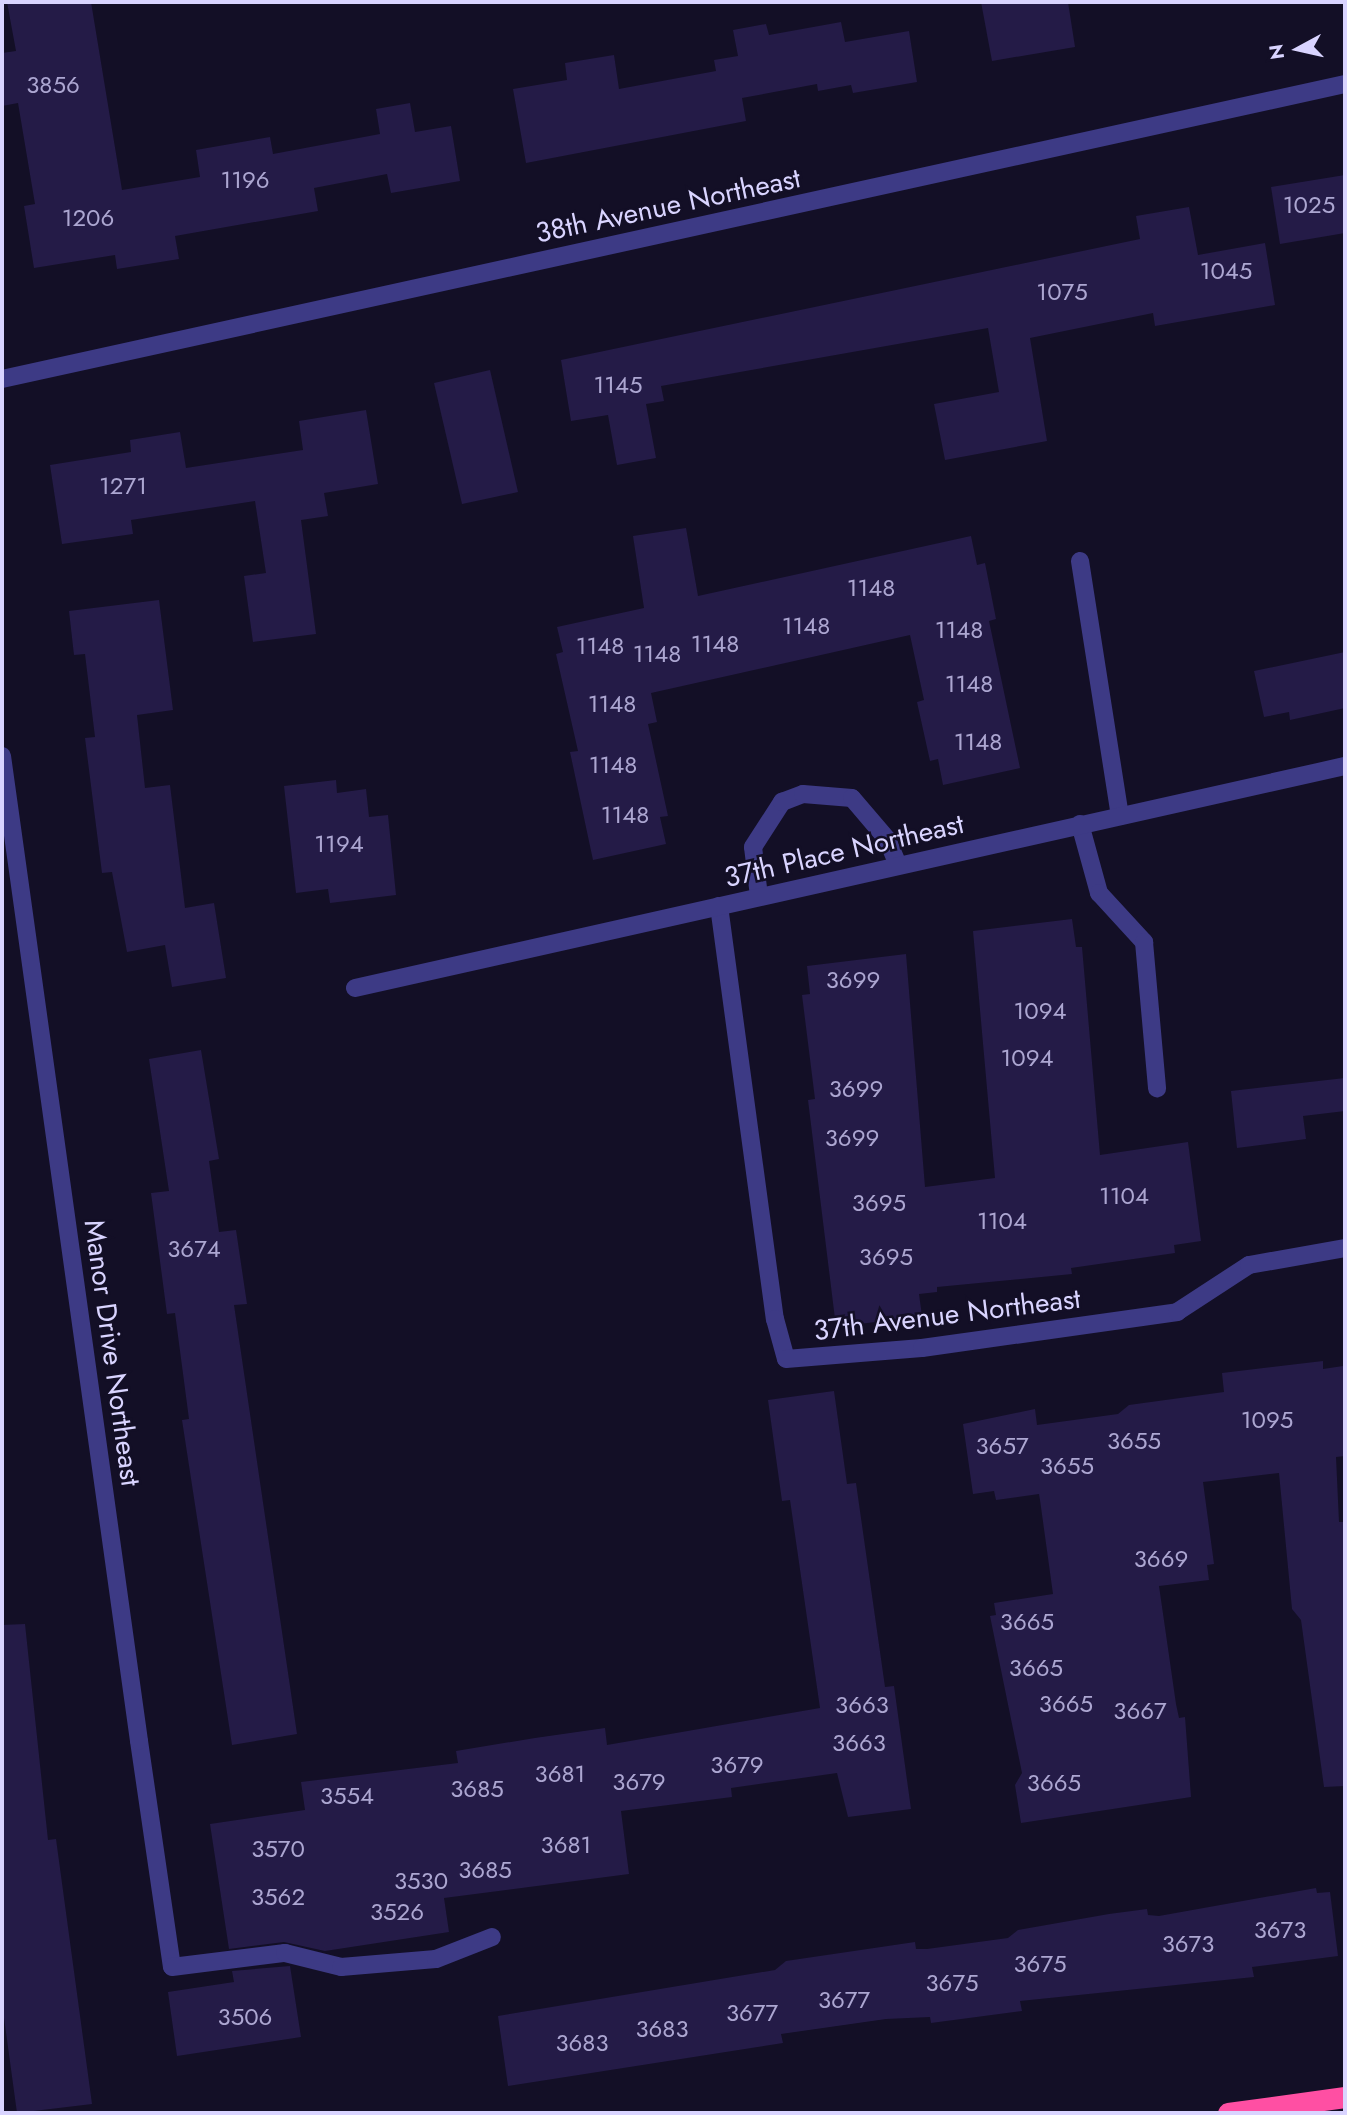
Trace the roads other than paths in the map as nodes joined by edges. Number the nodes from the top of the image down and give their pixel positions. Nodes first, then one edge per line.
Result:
1 (1345, 84) edge
2 (2, 379) edge
3 (1080, 561) dead end
4 (2, 756) edge
5 (1345, 766) edge
6 (1120, 816) junction
7 (1080, 824) junction
8 (898, 865) junction
9 (758, 896) junction
10 (719, 906) junction
11 (355, 988) dead end
12 (1157, 1088) dead end
13 (1345, 1248) edge
14 (492, 1937) dead end
15 (1345, 2097) edge
16 (1228, 2113) edge

1 - 2 street, 38th Avenue Northeast
3 - 6 street
4 - 14 street, Manor Drive Northeast
5 - 6 street, 37th Place Northeast
6 - 7 street, 37th Place Northeast
7 - 8 street, 37th Place Northeast
7 - 12 street
8 - 9 street, 37th Place Northeast
8 - 9 street
9 - 10 street, 37th Place Northeast
10 - 11 street, 37th Place Northeast
10 - 13 street, 37th Avenue Northeast
15 - 16 highway

